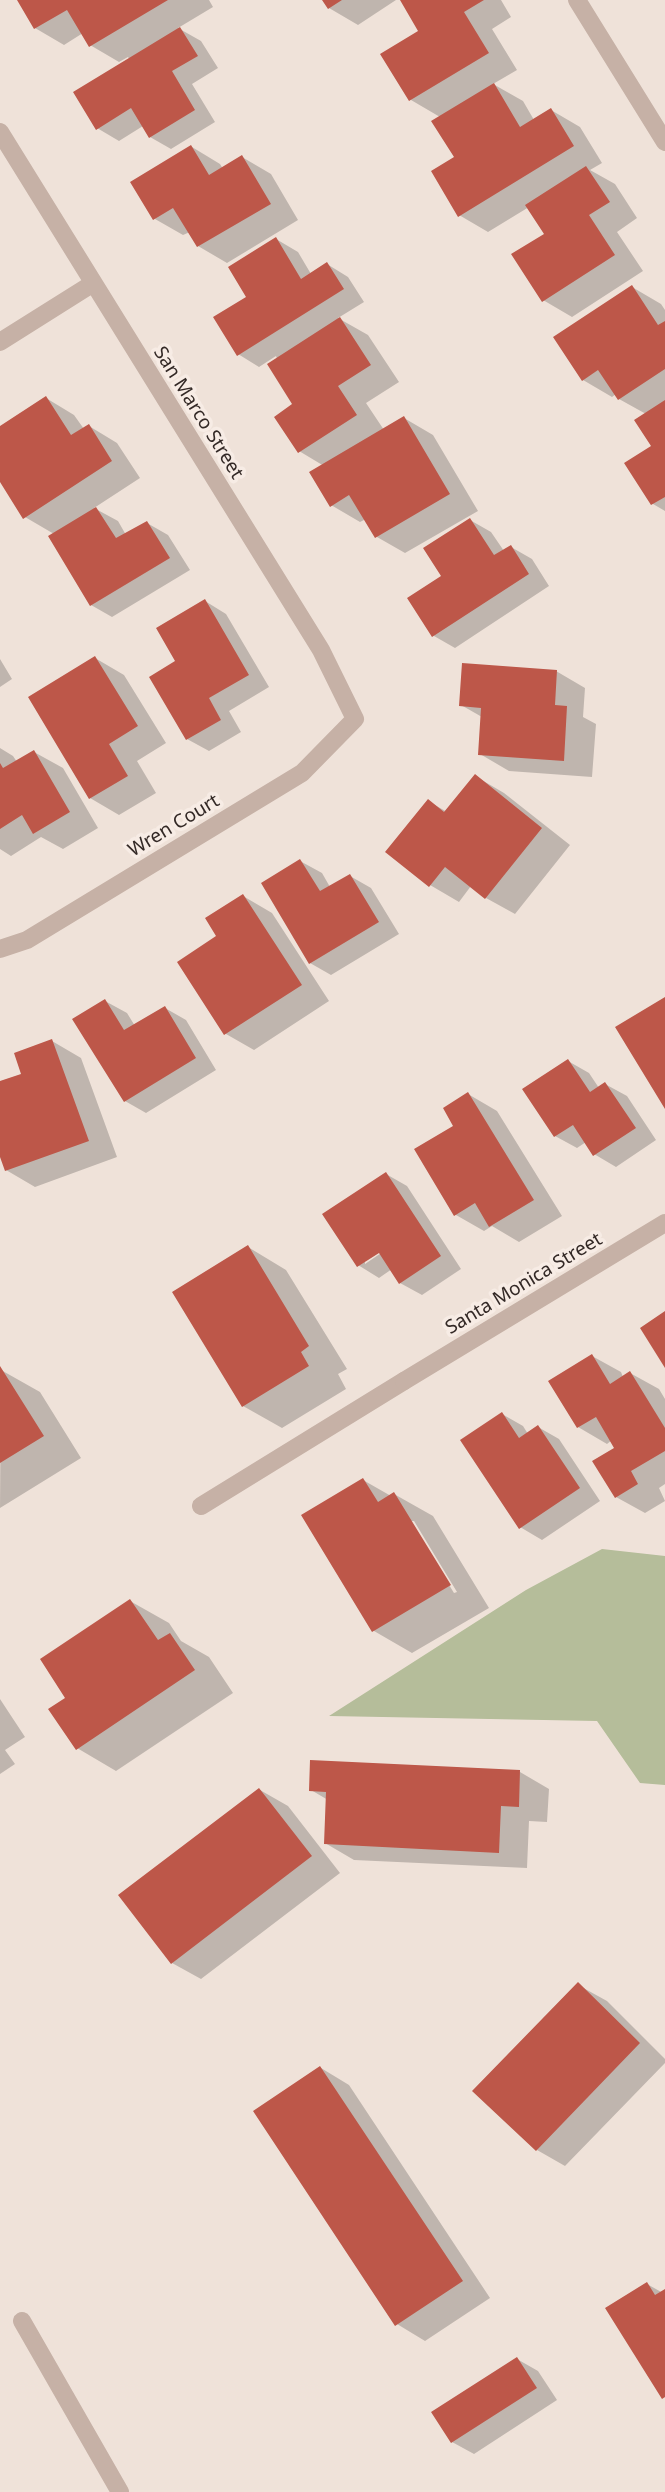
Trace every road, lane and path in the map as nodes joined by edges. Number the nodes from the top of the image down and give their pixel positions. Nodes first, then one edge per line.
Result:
1 (577, 0) edge
2 (0, 132) edge
3 (665, 142) edge
4 (92, 284) junction
5 (0, 342) edge
6 (355, 719) joint
7 (0, 949) edge
8 (665, 1223) edge
9 (201, 1506) dead end
10 (22, 2321) dead end
11 (120, 2492) edge

1 - 3 street
2 - 4 street, San Marco Street
4 - 5 street
4 - 6 street, San Marco Street
6 - 7 street, Wren Court
8 - 9 street, Santa Monica Street
10 - 11 street

